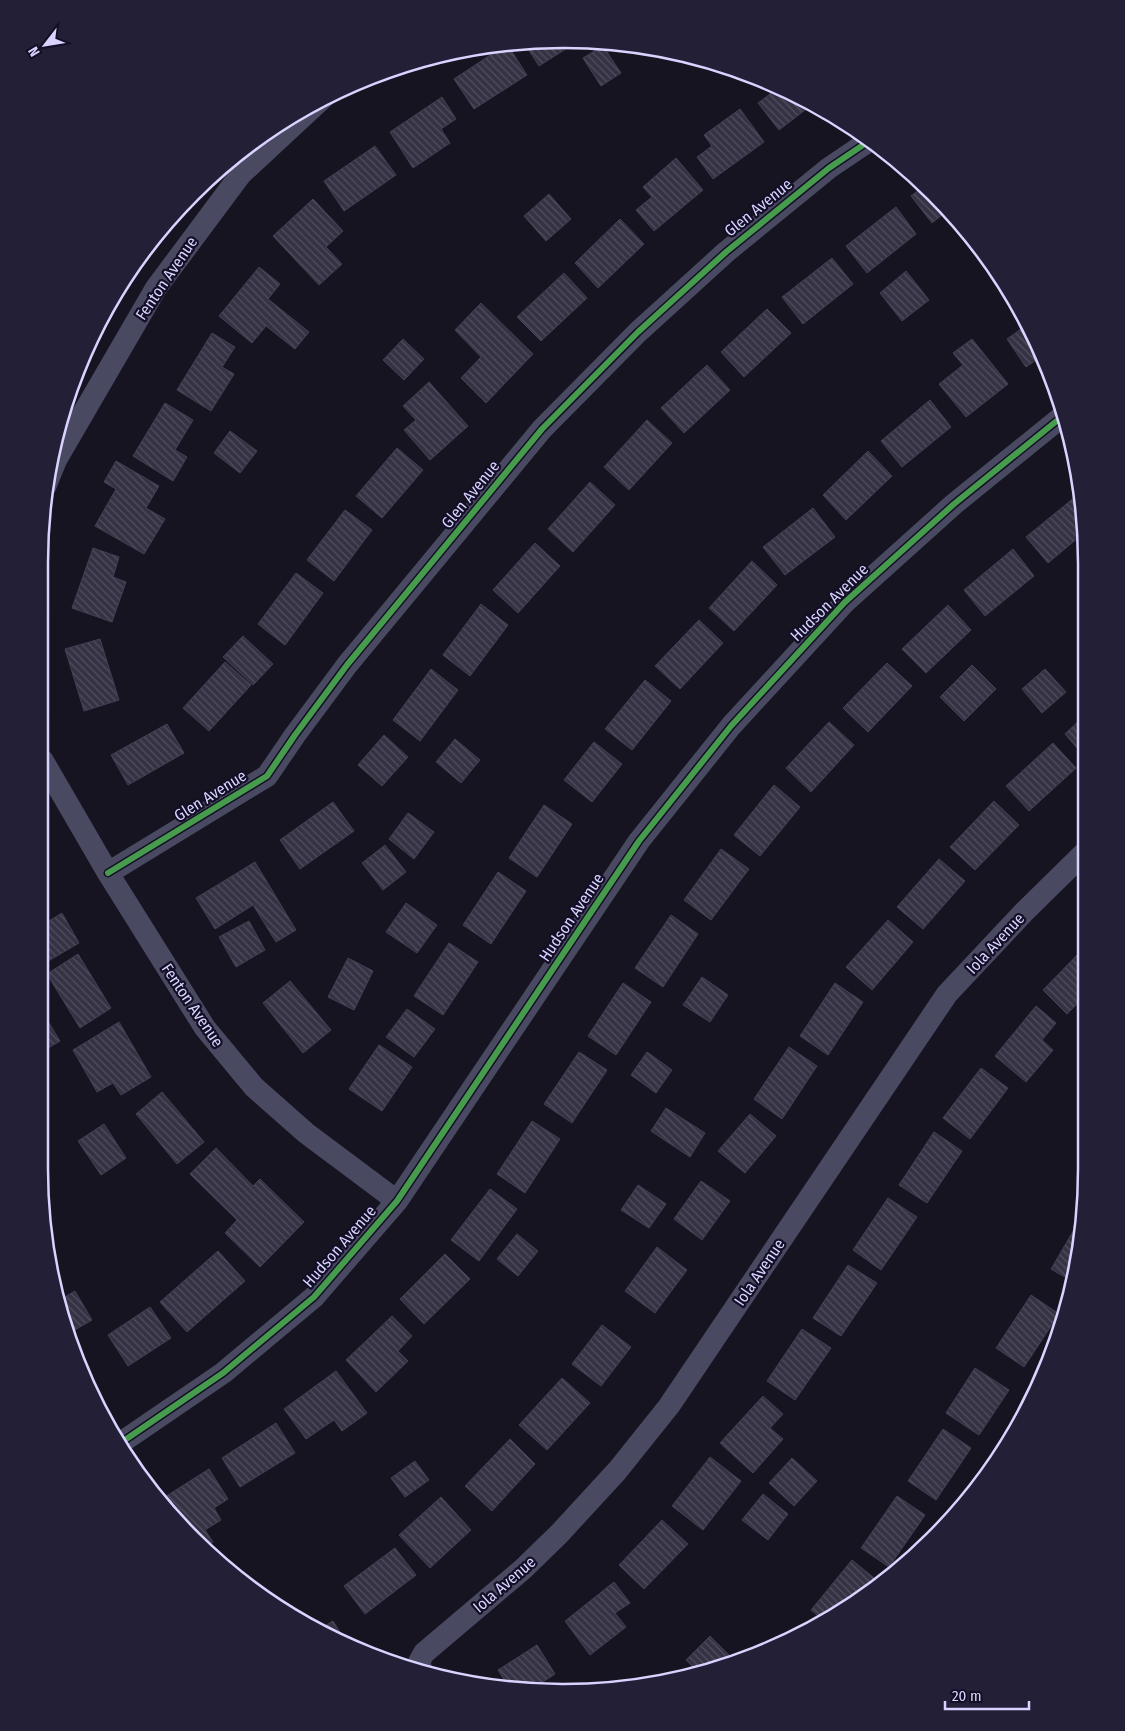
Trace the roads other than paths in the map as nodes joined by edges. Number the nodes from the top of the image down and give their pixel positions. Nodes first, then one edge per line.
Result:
1 (301, 119) edge
2 (863, 145) edge
3 (1057, 420) edge
4 (59, 456) edge
5 (48, 770) edge
6 (1078, 859) edge
7 (108, 873) junction
8 (397, 1201) junction
9 (125, 1440) edge
10 (419, 1663) edge

1 - 4 street, Fenton Avenue
2 - 7 street, Glen Avenue
3 - 8 street, Hudson Avenue
5 - 7 street, Fenton Avenue
6 - 10 street, Iola Avenue
7 - 8 street, Fenton Avenue
8 - 9 street, Hudson Avenue

